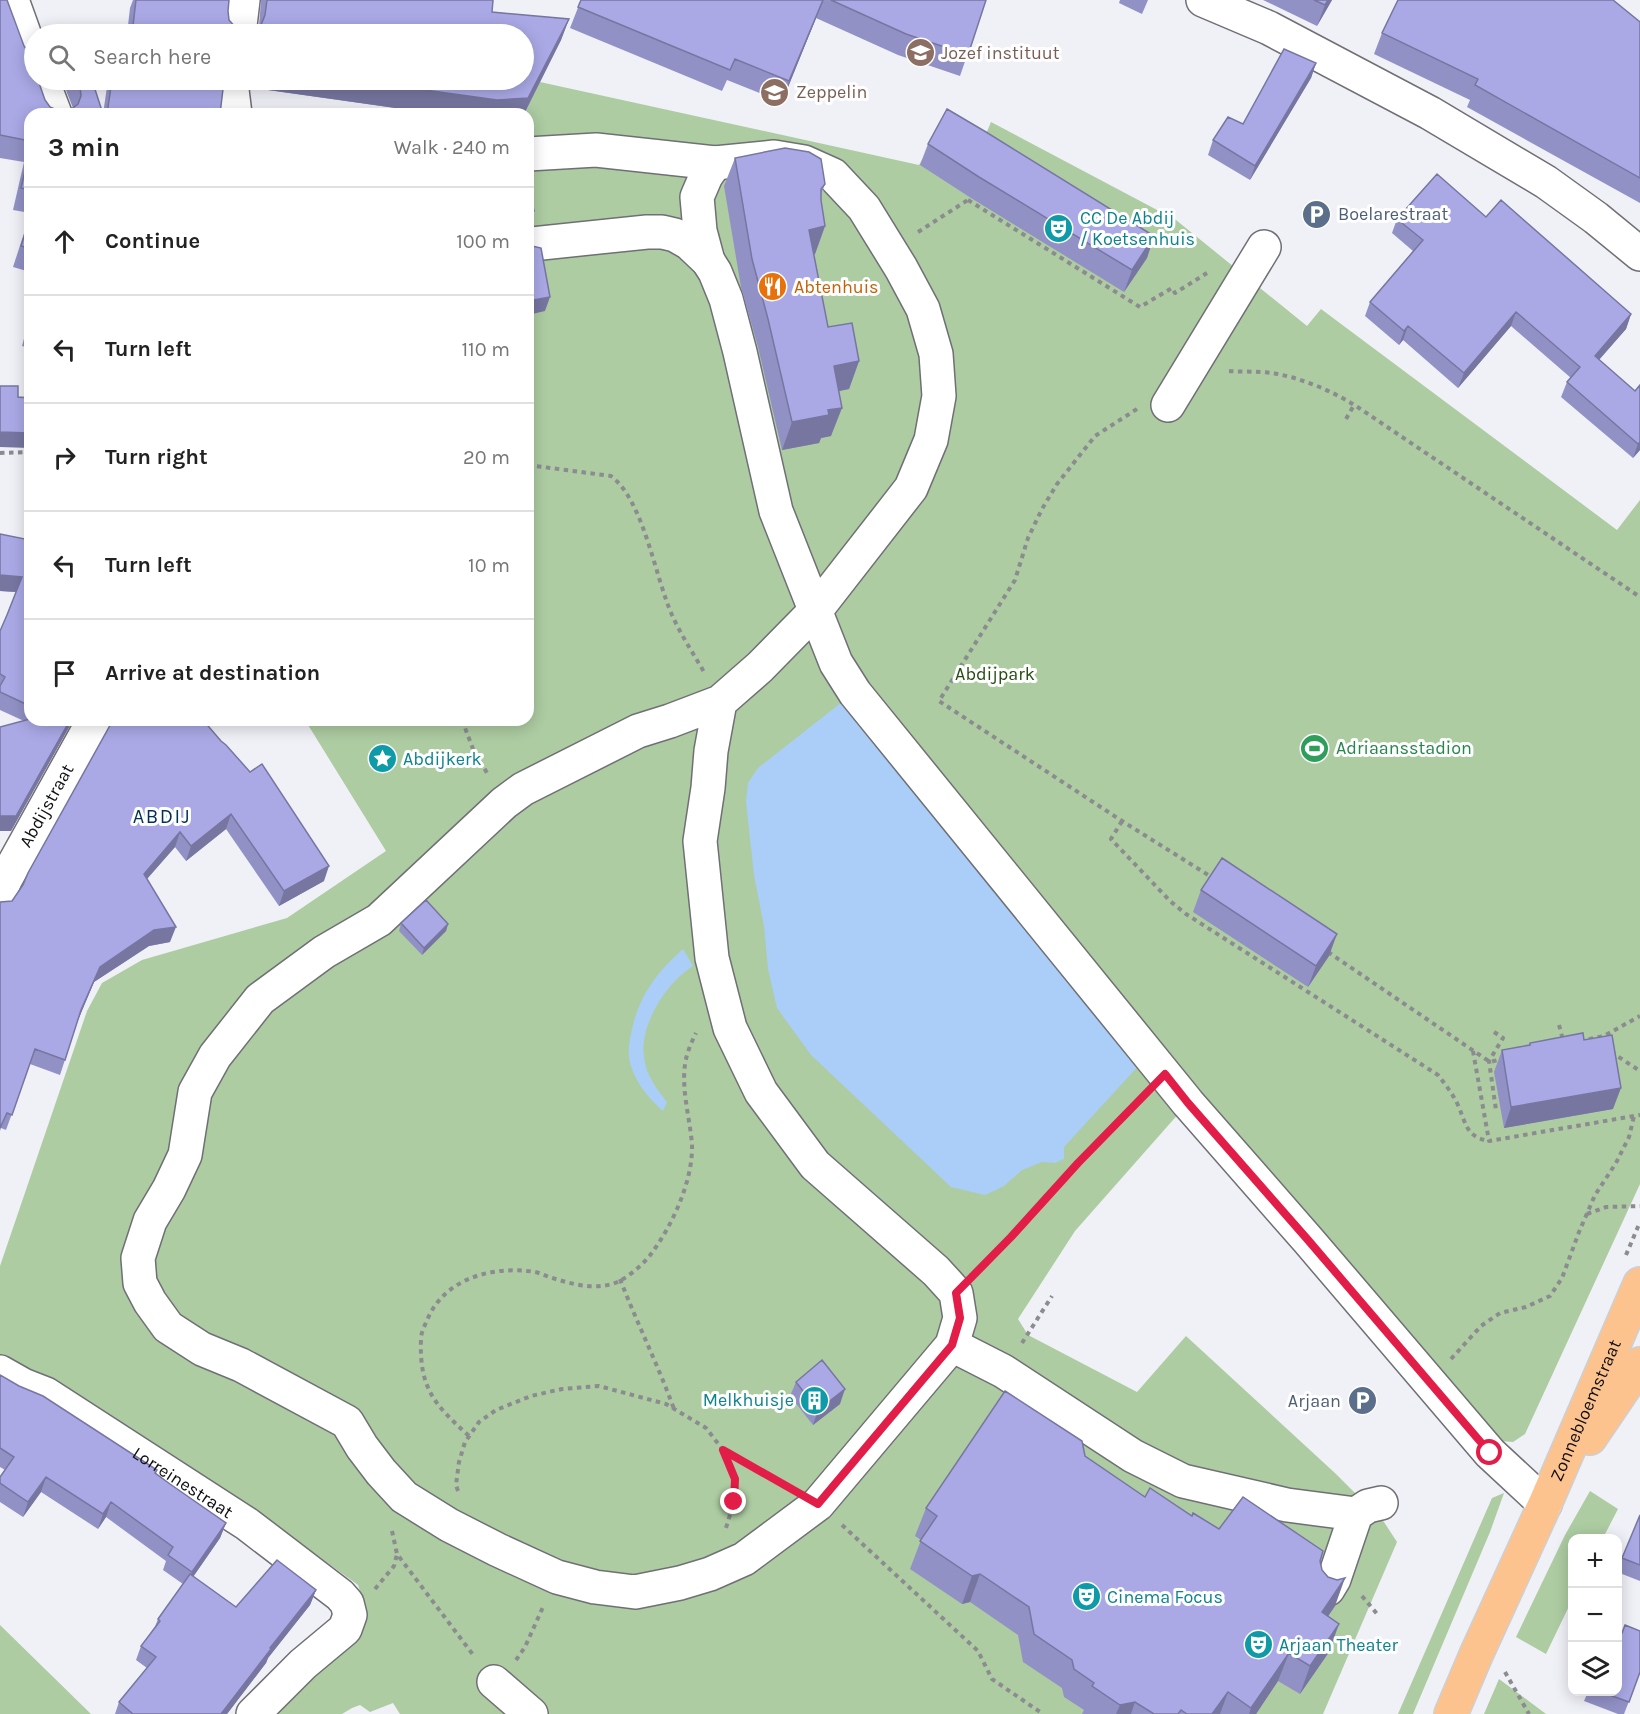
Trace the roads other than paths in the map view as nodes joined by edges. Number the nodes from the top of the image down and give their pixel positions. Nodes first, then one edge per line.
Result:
1 (12, 0) edge
2 (243, 0) edge
3 (1203, 0) edge
4 (240, 24) edge
5 (24, 33) edge
6 (46, 90) edge
7 (232, 90) edge
8 (54, 108) edge
9 (234, 108) edge
10 (534, 154) edge
11 (715, 163) junction
12 (697, 197) junction
13 (647, 232) junction
14 (534, 244) edge
15 (1264, 247) dead end
16 (1640, 254) edge
17 (708, 261) junction
18 (1174, 394) road end
19 (816, 610) junction
20 (720, 702) junction
21 (91, 726) edge
22 (2, 883) edge
23 (1640, 1284) edge
24 (1640, 1290) edge
25 (1640, 1308) edge
26 (952, 1345) junction
27 (1640, 1364) edge
28 (0, 1372) edge
29 (1545, 1504) junction
30 (1328, 1589) edge
31 (494, 1682) road end
32 (253, 1714) edge
33 (531, 1714) edge
34 (1451, 1714) edge

1 - 5 street
2 - 4 street
3 - 16 street
6 - 8 street
7 - 9 street
10 - 11 street
11 - 12 street
11 - 19 street
12 - 13 street
12 - 17 street
13 - 14 street
13 - 17 street
15 - 18 street
17 - 19 street
19 - 20 street
19 - 29 street
20 - 26 street
20 - 26 street
21 - 22 street, Abdijstraat
23 - 29 main road, Zonnebloemstraat
24 - 25 main road
26 - 30 street
27 - 29 main road, Zonnebloemstraat
28 - 32 street, Lorreinestraat
29 - 34 main road, Zonnebloemstraat
31 - 33 street

